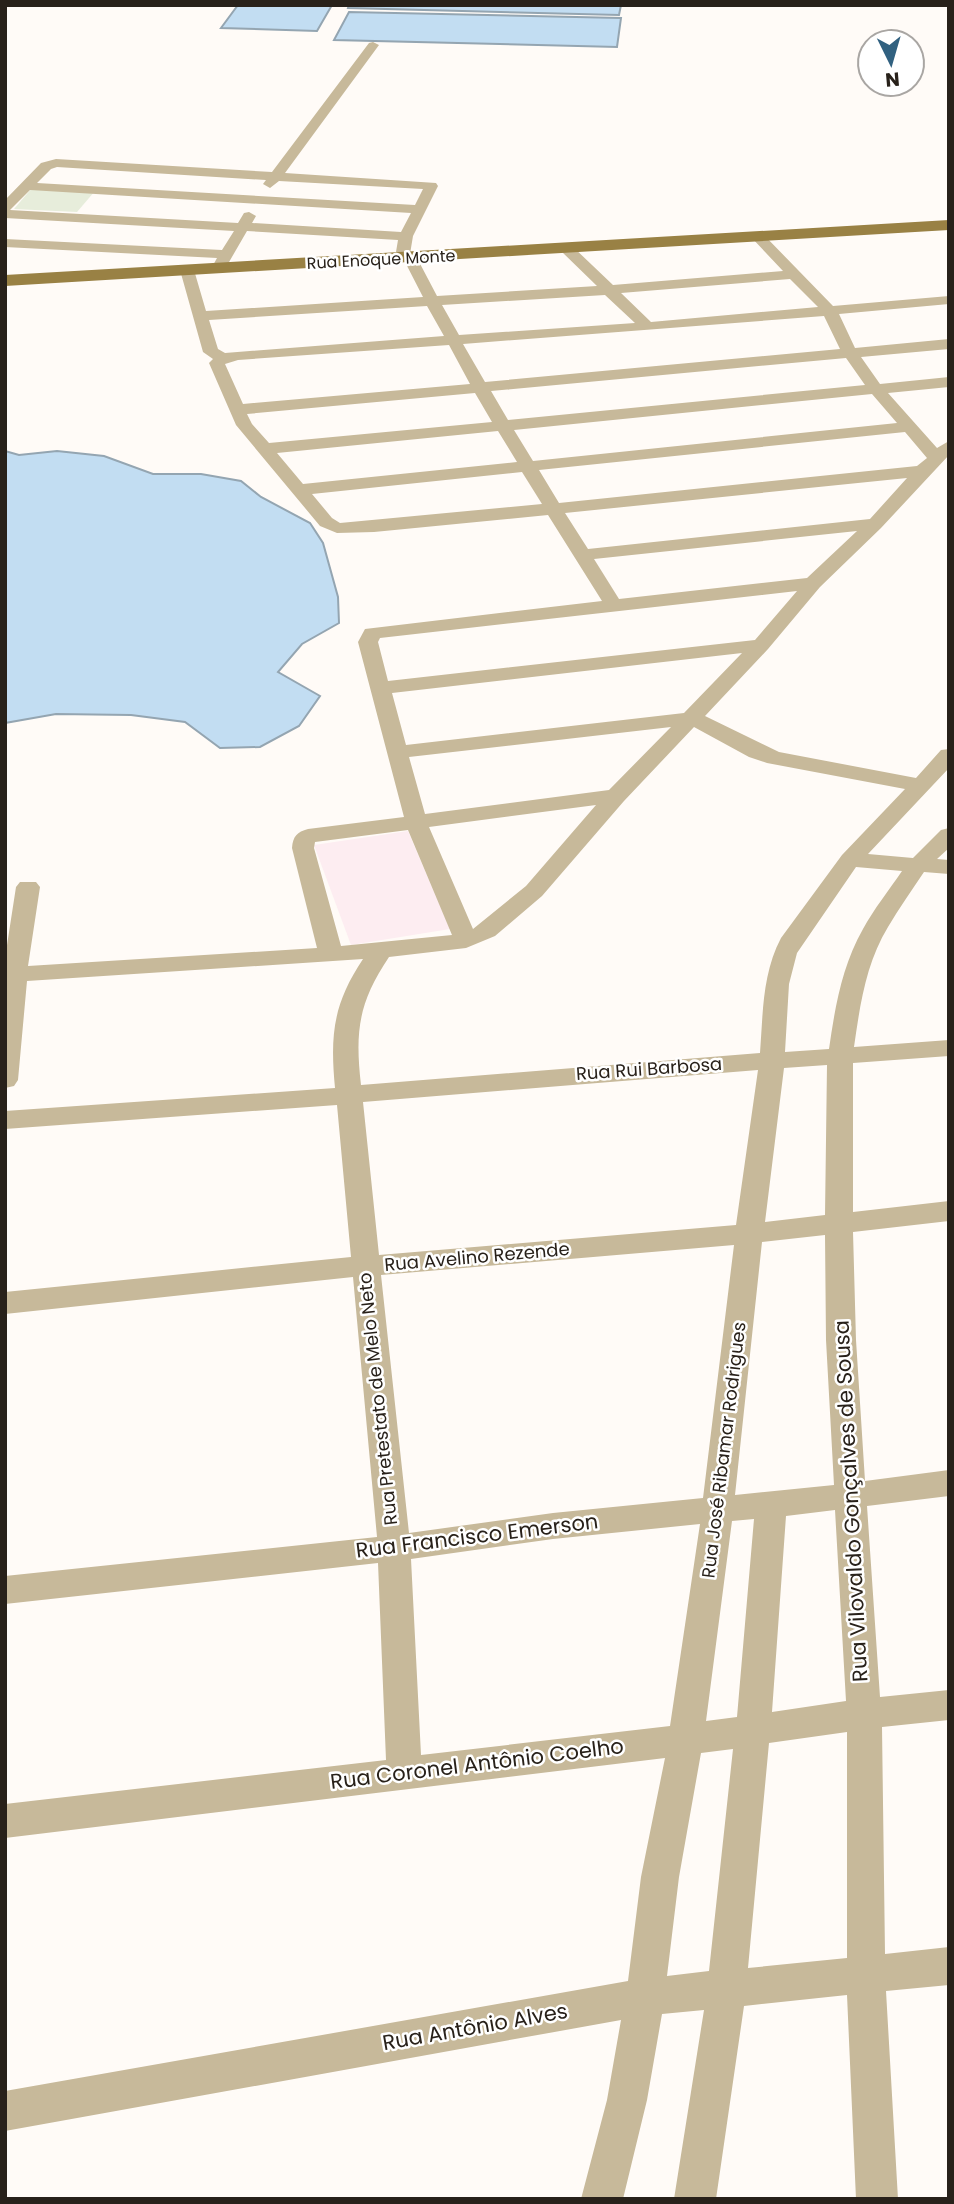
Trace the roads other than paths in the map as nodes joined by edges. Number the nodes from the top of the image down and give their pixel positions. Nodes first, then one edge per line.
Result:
1 (373, 45) dead end
2 (127, 167) junction
3 (203, 172) junction
4 (278, 175) junction
5 (353, 180) junction
6 (26, 186) junction
7 (102, 191) junction
8 (181, 197) junction
9 (257, 201) junction
10 (339, 205) junction
11 (5, 208) edge
12 (419, 209) junction
13 (5, 214) edge
14 (76, 219) junction
15 (160, 223) junction
16 (949, 225) edge
17 (243, 228) junction
18 (406, 236) junction
19 (757, 236) junction
20 (5, 243) edge
21 (51, 246) junction
22 (309, 248) junction
23 (566, 248) junction
24 (145, 250) junction
25 (406, 258) junction
26 (222, 261) junction
27 (187, 270) junction
28 (151, 272) junction
29 (794, 274) junction
30 (5, 281) edge
31 (608, 290) junction
32 (431, 300) junction
33 (949, 300) edge
34 (829, 310) junction
35 (200, 316) junction
36 (646, 327) junction
37 (452, 340) junction
38 (949, 344) edge
39 (850, 353) junction
40 (223, 358) junction
41 (949, 382) edge
42 (923, 384) junction
43 (480, 388) junction
44 (874, 388) junction
45 (949, 388) edge
46 (236, 410) junction
47 (503, 426) junction
48 (909, 427) junction
49 (264, 449) junction
50 (935, 458) edge
51 (525, 465) junction
52 (299, 490) junction
53 (553, 509) junction
54 (875, 524) junction
55 (582, 555) junction
56 (813, 583) junction
57 (614, 606) junction
58 (761, 645) junction
59 (380, 688) junction
60 (693, 718) junction
61 (397, 752) junction
62 (949, 755) edge
63 (921, 785) junction
64 (616, 796) junction
65 (416, 822) junction
66 (949, 835) edge
67 (850, 860) junction
68 (917, 866) junction
69 (949, 867) edge
70 (28, 887) dead end
71 (466, 941) junction
72 (381, 951) junction
73 (331, 955) junction
74 (15, 974) junction
75 (949, 1048) edge
76 (841, 1058) junction
77 (772, 1060) junction
78 (5, 1080) edge
79 (350, 1095) junction
80 (5, 1120) edge
81 (949, 1211) edge
82 (839, 1223) junction
83 (749, 1234) junction
84 (364, 1266) junction
85 (5, 1303) edge
86 (949, 1483) edge
87 (851, 1494) junction
88 (771, 1502) junction
89 (718, 1507) junction
90 (394, 1548) junction
91 (5, 1590) edge
92 (949, 1705) edge
93 (864, 1714) junction
94 (753, 1731) junction
95 (686, 1740) junction
96 (404, 1772) junction
97 (5, 1821) edge
98 (949, 1966) edge
99 (866, 1976) junction
100 (727, 1988) junction
101 (645, 1997) junction
102 (5, 2111) edge
103 (602, 2199) edge
104 (695, 2199) edge
105 (877, 2199) edge

1 - 4 street
2 - 3 street
2 - 6 street
2 - 7 street
3 - 4 street
3 - 8 street
4 - 5 street
4 - 9 street
5 - 10 street
5 - 12 street
6 - 7 street
6 - 11 street
7 - 8 street
7 - 14 street
8 - 9 street
8 - 15 street
9 - 10 street
9 - 17 street
10 - 12 street
10 - 22 street
12 - 18 street
13 - 14 street
14 - 15 street
14 - 21 street
15 - 17 street
15 - 24 street
16 - 19 main road, Rua Enoque Monte
17 - 22 street
17 - 26 street
18 - 22 street
18 - 25 street
19 - 23 main road, Rua Enoque Monte
19 - 29 street
20 - 21 street
21 - 24 street
22 - 25 main road, Rua Enoque Monte
22 - 26 main road, Rua Enoque Monte
23 - 25 main road, Rua Enoque Monte
23 - 31 street
24 - 26 street
24 - 28 street
25 - 32 street
26 - 27 main road, Rua Enoque Monte
27 - 28 main road, Rua Enoque Monte
27 - 35 street
28 - 30 main road, Rua Enoque Monte
29 - 31 street
29 - 34 street
31 - 32 street
31 - 36 street
32 - 35 street
32 - 37 street
33 - 34 street
34 - 36 street
34 - 39 street
35 - 40 street
36 - 37 street
37 - 40 street
37 - 43 street
38 - 39 street
39 - 43 street
39 - 44 street
40 - 46 street
41 - 42 street
42 - 44 street
42 - 45 street
43 - 46 street
43 - 47 street
44 - 47 street
44 - 48 street
46 - 49 street
47 - 49 street
47 - 51 street
48 - 50 street
48 - 51 street
49 - 52 street
50 - 53 street
50 - 54 street
51 - 52 street
51 - 53 street
52 - 53 street
53 - 55 street
54 - 55 street
54 - 56 street
55 - 57 street
56 - 57 street
56 - 58 street
57 - 59 street
58 - 59 street
58 - 60 street
59 - 61 street
60 - 61 street
60 - 63 street
60 - 64 street
61 - 65 street
62 - 63 street, Rua José Ribamar Rodrigues
63 - 67 street, Rua José Ribamar Rodrigues
64 - 65 street
64 - 71 street
65 - 71 street
65 - 73 street
66 - 68 street, Rua Vilovaldo Gonçalves de Sousa
67 - 68 street
67 - 77 street, Rua José Ribamar Rodrigues
68 - 69 street
68 - 76 street, Rua Vilovaldo Gonçalves de Sousa
70 - 74 street
71 - 72 street
72 - 73 street
72 - 79 street, Rua Pretestato de Melo Neto
73 - 74 street
74 - 78 street
75 - 76 street, Rua Rui Barbosa
76 - 77 street, Rua Rui Barbosa
76 - 82 street, Rua Vilovaldo Gonçalves de Sousa
77 - 79 street, Rua Rui Barbosa
77 - 83 street, Rua José Ribamar Rodrigues
79 - 80 street, Rua Rui Barbosa
79 - 84 street, Rua Pretestato de Melo Neto
81 - 82 street, Rua Avelino Rezende
82 - 83 street, Rua Avelino Rezende
82 - 87 street, Rua Vilovaldo Gonçalves de Sousa
83 - 84 street, Rua Avelino Rezende
83 - 89 street, Rua José Ribamar Rodrigues
84 - 85 street, Rua Avelino Rezende
84 - 90 street, Rua Pretestato de Melo Neto
86 - 87 street, Rua Francisco Emerson
87 - 88 street, Rua Francisco Emerson
87 - 93 street, Rua Vilovaldo Gonçalves de Sousa
88 - 89 street, Rua Francisco Emerson
88 - 94 street
89 - 90 street, Rua Francisco Emerson
89 - 95 street, Rua José Ribamar Rodrigues
90 - 91 street, Rua Francisco Emerson
90 - 96 street, Rua Pretestato de Melo Neto
92 - 93 street, Rua Coronel Antônio Coelho
93 - 94 street, Rua Coronel Antônio Coelho
93 - 99 street, Rua Vilovaldo Gonçalves de Sousa
94 - 95 street, Rua Coronel Antônio Coelho
94 - 100 street
95 - 96 street, Rua Coronel Antônio Coelho
95 - 101 street, Rua José Ribamar Rodrigues
96 - 97 street, Rua Coronel Antônio Coelho
98 - 99 street, Rua Antônio Alves
99 - 100 street, Rua Antônio Alves
99 - 105 street, Rua Vilovaldo Gonçalves de Sousa
100 - 101 street, Rua Antônio Alves
100 - 104 street
101 - 102 street, Rua Antônio Alves
101 - 103 street, Rua José Ribamar Rodrigues

